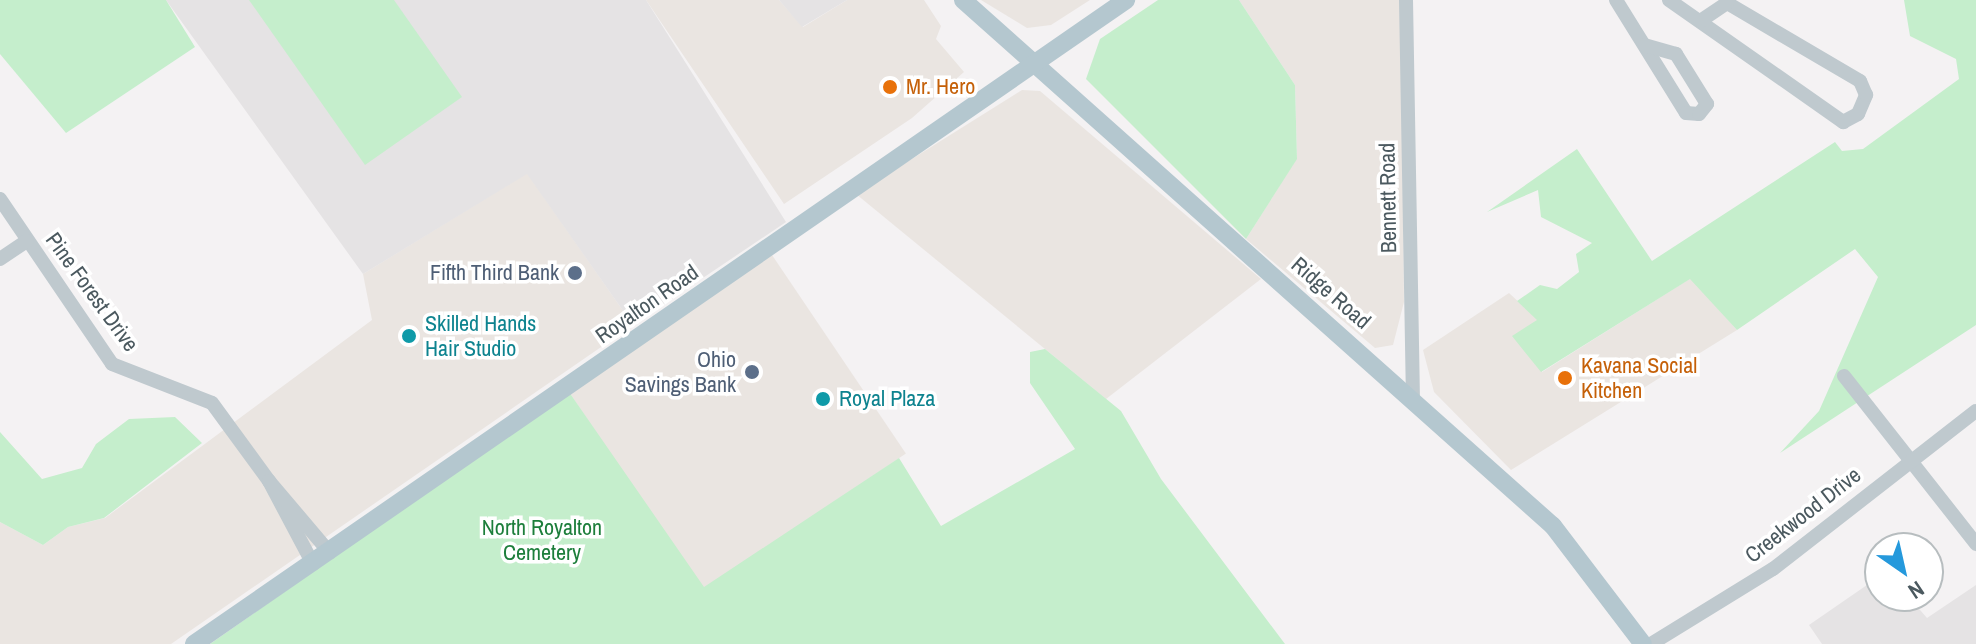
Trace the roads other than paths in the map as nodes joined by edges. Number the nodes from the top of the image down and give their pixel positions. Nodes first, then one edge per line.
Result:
1 (963, 0) edge
2 (1126, 0) edge
3 (1406, 0) edge
4 (1616, 0) edge
5 (1675, 2) edge
6 (1700, 21) junction
7 (1645, 45) junction
8 (1029, 65) junction
9 (0, 199) edge
10 (27, 241) junction
11 (0, 259) edge
12 (1844, 376) dead end
13 (1413, 395) junction
14 (1976, 411) edge
15 (1910, 457) junction
16 (269, 481) junction
17 (1976, 544) edge
18 (330, 553) junction
19 (313, 564) junction
20 (194, 644) edge
21 (1643, 644) edge
22 (1651, 644) edge

1 - 8 main road, Ridge Road
2 - 8 main road, Royalton Road
3 - 13 street, Bennett Road
4 - 7 street
5 - 6 street
6 - 6 street
7 - 7 street
8 - 13 main road, Ridge Road
8 - 18 main road, Royalton Road
9 - 10 street, Pine Forest Drive
10 - 11 street
10 - 16 street, Pine Forest Drive
12 - 15 street
13 - 21 main road, Ridge Road
14 - 15 street, Creekwood Drive
15 - 17 street
15 - 22 street, Creekwood Drive
16 - 18 street
16 - 19 street, Pine Forest Drive
18 - 19 main road, Royalton Road
19 - 20 main road, Royalton Road

